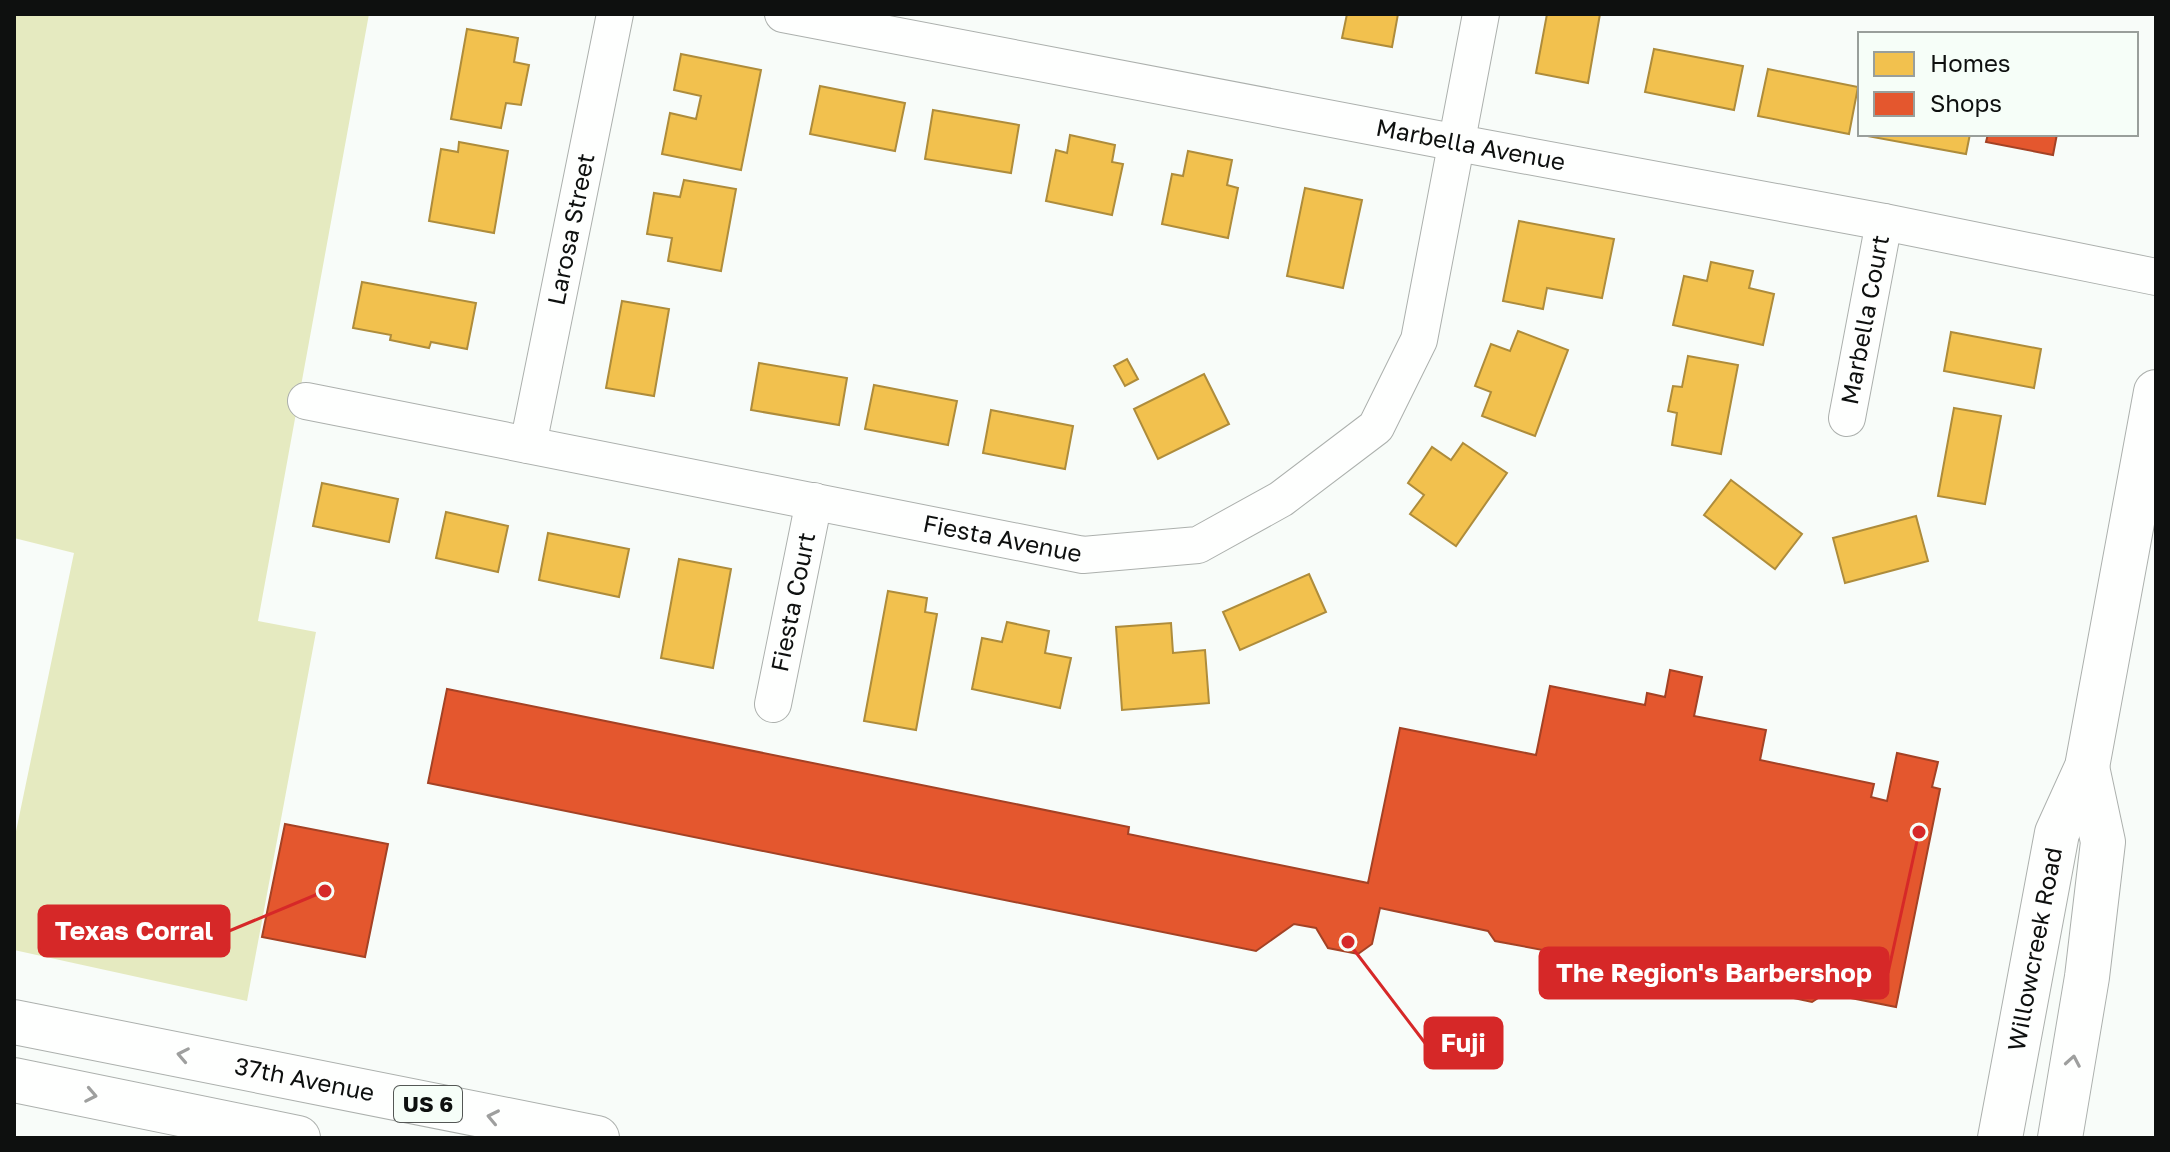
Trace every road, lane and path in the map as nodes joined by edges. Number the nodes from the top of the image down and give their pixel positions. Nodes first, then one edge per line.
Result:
1 (615, 14) edge
2 (783, 14) edge
3 (1481, 14) edge
4 (1458, 143) junction
5 (1884, 222) junction
6 (2156, 277) edge
7 (2156, 392) edge
8 (306, 401) dead end
9 (1847, 418) dead end
10 (528, 445) junction
11 (814, 501) junction
12 (773, 704) dead end
13 (2087, 767) junction
14 (14, 1022) edge
15 (14, 1080) edge
16 (298, 1138) edge
17 (597, 1138) edge
18 (2000, 1138) edge
19 (2060, 1138) edge

1 - 10 street, Larosa Street
2 - 4 street, Marbella Avenue
3 - 4 street, Fiesta Avenue
4 - 5 street, Marbella Avenue
4 - 11 street, Fiesta Avenue
5 - 6 street, Marbella Avenue
5 - 9 street, Marbella Court
7 - 13 main road, Willowcreek Road
8 - 10 street, Fiesta Avenue
10 - 11 street, Fiesta Avenue
11 - 12 street, Fiesta Court
13 - 18 main road, Willowcreek Road
19 -> 13 main road, Willowcreek Road
17 -> 14 main road, 37th Avenue / US 6
15 -> 16 main road

